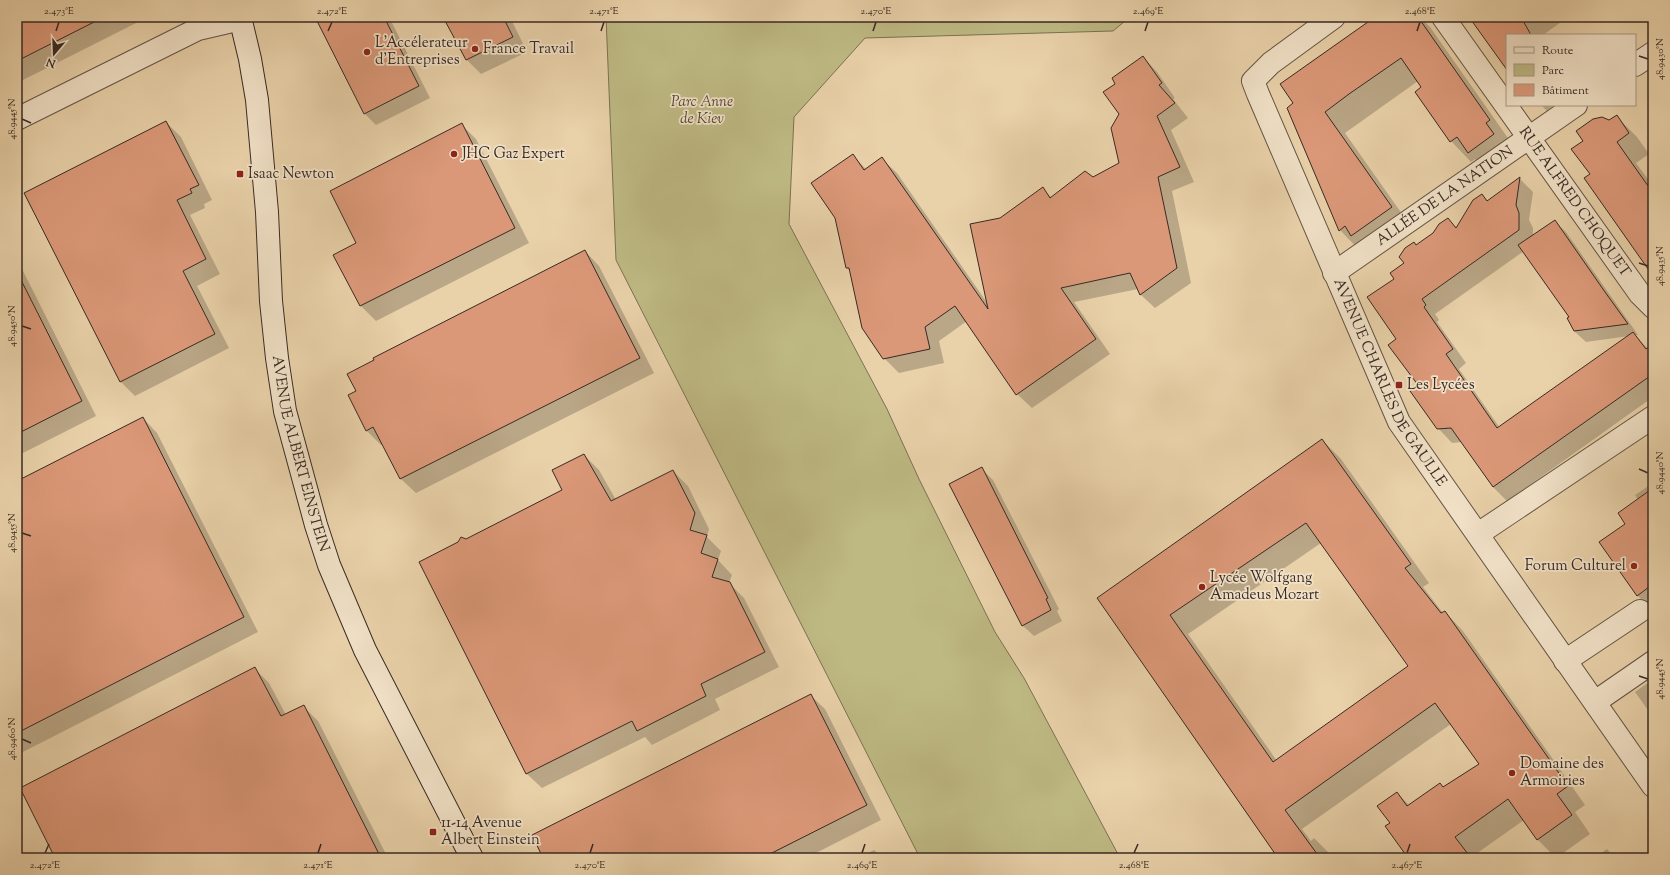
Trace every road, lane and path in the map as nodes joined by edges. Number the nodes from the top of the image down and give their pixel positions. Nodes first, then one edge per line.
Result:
1 (1334, 17) edge
2 (1442, 17) edge
3 (241, 18) edge
4 (1653, 53) edge
5 (1636, 64) edge
6 (1574, 106) edge
7 (17, 119) edge
8 (1528, 137) junction
9 (1334, 273) junction
10 (1653, 307) edge
11 (1653, 417) edge
12 (1478, 534) junction
13 (1640, 611) dead end
14 (1565, 661) junction
15 (1653, 662) edge
16 (1595, 702) junction
17 (1653, 786) edge
18 (472, 858) edge

1 - 9 street, AVENUE CHARLES DE GAULLE
2 - 8 street, RUE ALFRED CHOQUET
3 - 7 street
3 - 18 street, AVENUE ALBERT EINSTEIN
4 - 5 street
6 - 8 street, ALLÉE DE LA NATION
8 - 9 street, ALLÉE DE LA NATION
8 - 10 street, RUE ALFRED CHOQUET
9 - 12 street, AVENUE CHARLES DE GAULLE
11 - 12 street
12 - 14 street, AVENUE CHARLES DE GAULLE
13 - 14 street
14 - 16 street, AVENUE CHARLES DE GAULLE
15 - 16 street
16 - 17 street, AVENUE CHARLES DE GAULLE

